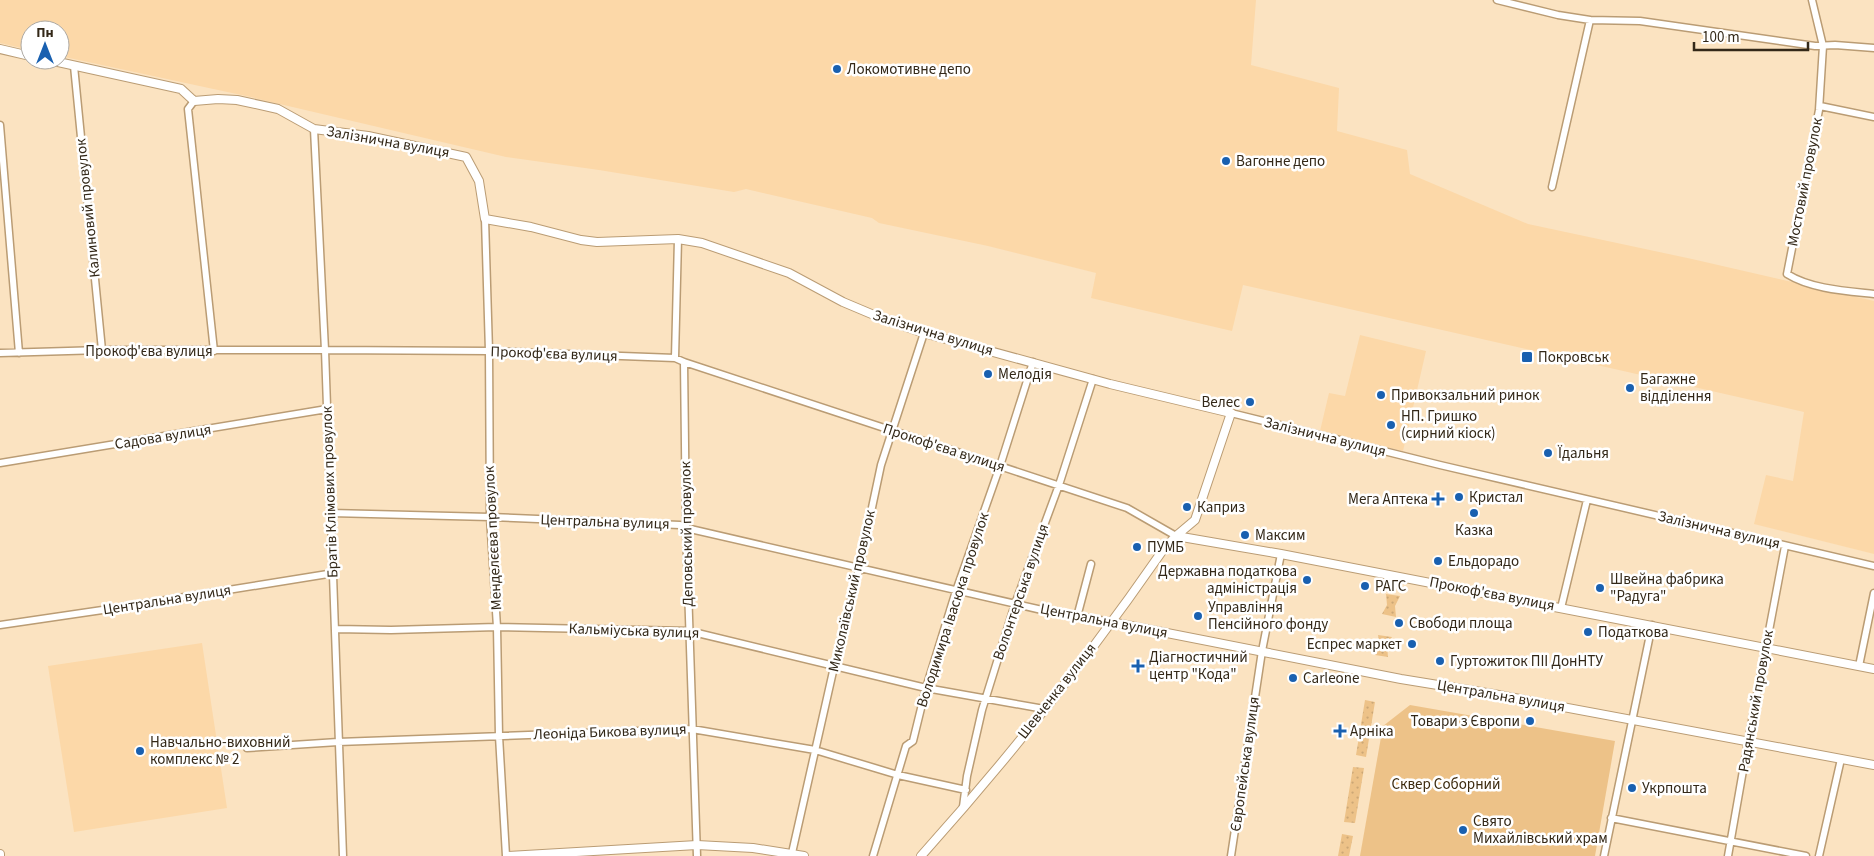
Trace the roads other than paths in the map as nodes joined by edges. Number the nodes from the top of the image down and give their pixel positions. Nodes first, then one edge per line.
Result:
1 (1499, 0) edge
2 (1812, 0) edge
3 (1590, 20) junction
4 (1823, 46) junction
5 (1874, 48) edge
6 (0, 49) edge
7 (20, 54) edge
8 (70, 65) edge
9 (74, 66) junction
10 (194, 101) junction
11 (1820, 106) junction
12 (1874, 117) edge
13 (0, 125) edge
14 (314, 129) junction
15 (1552, 187) dead end
16 (485, 219) junction
17 (678, 239) junction
18 (1874, 294) edge
19 (924, 333) junction
20 (102, 350) junction
21 (325, 350) junction
22 (214, 351) junction
23 (489, 351) junction
24 (19, 353) junction
25 (0, 354) edge
26 (674, 358) junction
27 (684, 362) junction
28 (1032, 362) junction
29 (1093, 379) junction
30 (327, 409) junction
31 (1231, 413) junction
32 (893, 432) junction
33 (0, 463) edge
34 (1000, 466) junction
35 (1058, 485) junction
36 (1587, 500) junction
37 (331, 513) junction
38 (490, 517) junction
39 (686, 528) junction
40 (1176, 536) junction
41 (1785, 546) junction
42 (1281, 554) junction
43 (1091, 564) dead end
44 (1874, 566) edge
45 (859, 569) junction
46 (334, 573) junction
47 (956, 591) junction
48 (1874, 593) edge
49 (1015, 604) junction
50 (1561, 608) junction
51 (1077, 617) junction
52 (1111, 622) junction
53 (0, 625) edge
54 (1652, 625) junction
55 (497, 627) junction
56 (336, 630) junction
57 (689, 631) junction
58 (1766, 648) junction
59 (1262, 651) junction
60 (1859, 666) junction
61 (834, 667) junction
62 (1874, 669) edge
63 (926, 688) junction
64 (986, 698) junction
65 (1044, 709) junction
66 (1632, 720) junction
67 (692, 729) junction
68 (499, 736) junction
69 (338, 742) junction
70 (1748, 742) junction
71 (247, 748) dead end
72 (815, 750) junction
73 (1841, 759) junction
74 (1874, 765) edge
75 (898, 774) junction
76 (966, 790) junction
77 (963, 809) junction
78 (1611, 818) junction
79 (1731, 842) junction
80 (697, 845) junction
81 (792, 854) junction
82 (342, 856) edge
83 (506, 856) edge
84 (697, 856) edge
85 (804, 856) edge
86 (874, 856) edge
87 (922, 856) edge
88 (1231, 856) edge
89 (1604, 856) edge
90 (1728, 856) edge
91 (1806, 856) edge
92 (1819, 856) edge

1 - 3 street
2 - 4 street, Мостовий провулок
3 - 4 street
3 - 15 street
4 - 5 street
4 - 11 street, Мостовий провулок
6 - 7 street
8 - 9 street
9 - 10 street
9 - 20 street, Калиновий провулок
10 - 14 street, Залізнична вулиця
10 - 22 street
11 - 12 street
11 - 18 street, Мостовий провулок
13 - 24 street
14 - 16 street, Залізнична вулиця
14 - 21 street, Братів Клімових провулок
16 - 17 street, Залізнична вулиця
16 - 23 street, Менделєєва провулок
17 - 19 street, Залізнична вулиця
17 - 26 street
19 - 28 street, Залізнична вулиця
19 - 32 street, Миколаївський провулок
20 - 22 street, Прокоф'єва вулиця
20 - 24 street, Прокоф'єва вулиця
21 - 22 street, Прокоф'єва вулиця
21 - 23 street, Прокоф'єва вулиця
21 - 30 street, Братів Клімових провулок
23 - 26 street, Прокоф'єва вулиця
23 - 38 street, Менделєєва провулок
24 - 25 street, Прокоф'єва вулиця
26 - 27 street, Прокоф'єва вулиця
27 - 32 street, Прокоф'єва вулиця
27 - 39 street, Деповський провулок
28 - 29 street, Залізнична вулиця
28 - 34 street, Володимира Івасюка провулок
29 - 31 street, Залізнична вулиця
29 - 35 street, Волонтерська вулиця
30 - 33 street, Садова вулиця
30 - 37 street, Братів Клімових провулок
31 - 36 street, Залізнична вулиця
31 - 40 street, Шевченка вулиця
32 - 34 street, Прокоф'єва вулиця
32 - 45 street, Миколаївський провулок
34 - 35 street, Прокоф'єва вулиця
34 - 47 street, Володимира Івасюка провулок
35 - 40 street, Прокоф'єва вулиця
35 - 49 street, Волонтерська вулиця
36 - 41 street, Залізнична вулиця
36 - 50 street
37 - 38 street, Центральна вулиця
37 - 46 street, Братів Клімових провулок
38 - 39 street, Центральна вулиця
38 - 55 street, Менделєєва провулок
39 - 45 street, Центральна вулиця
39 - 57 street, Деповський провулок
40 - 42 street, Прокоф'єва вулиця
40 - 52 street, Шевченка вулиця
41 - 44 street, Залізнична вулиця
41 - 58 street, Радянський провулок
42 - 50 street, Прокоф'єва вулиця
42 - 59 street, Європейська вулиця
43 - 51 street
45 - 47 street, Центральна вулиця
45 - 61 street, Миколаївський провулок
46 - 53 street, Центральна вулиця
46 - 56 street, Братів Клімових провулок
47 - 49 street, Центральна вулиця
47 - 63 street, Володимира Івасюка провулок
48 - 60 street
49 - 51 street, Центральна вулиця
49 - 64 street, Волонтерська вулиця
50 - 54 street, Прокоф'єва вулиця
51 - 52 street, Центральна вулиця
52 - 59 street, Центральна вулиця
52 - 65 street, Шевченка вулиця
54 - 58 street, Прокоф'єва вулиця
54 - 66 street
55 - 56 street, Кальміуська вулиця
55 - 57 street, Кальміуська вулиця
55 - 68 street, Менделєєва провулок
56 - 69 street, Братів Клімових провулок
57 - 61 street, Кальміуська вулиця
57 - 67 street, Деповський провулок
58 - 60 street, Прокоф'єва вулиця
58 - 70 street, Радянський провулок
59 - 66 street, Центральна вулиця
59 - 88 street, Європейська вулиця
60 - 62 street, Прокоф'єва вулиця
61 - 63 street, Кальміуська вулиця
61 - 72 street, Миколаївський провулок
63 - 64 street, Кальміуська вулиця
63 - 75 street, Володимира Івасюка провулок
64 - 65 street, Кальміуська вулиця
64 - 76 street, Волонтерська вулиця
65 - 77 street, Шевченка вулиця
66 - 70 street, Центральна вулиця
66 - 78 street
67 - 68 street, Леоніда Бикова вулиця
67 - 72 street, Леоніда Бикова вулиця
67 - 80 street, Деповський провулок
68 - 69 street, Леоніда Бикова вулиця
68 - 83 street, Менделєєва провулок
69 - 71 street, Леоніда Бикова вулиця
69 - 82 street, Братів Клімових провулок
70 - 73 street, Центральна вулиця
70 - 79 street, Радянський провулок
72 - 75 street, Леоніда Бикова вулиця
72 - 81 street, Миколаївський провулок
73 - 74 street, Центральна вулиця
73 - 92 street
75 - 76 street, Леоніда Бикова вулиця
75 - 86 street, Володимира Івасюка провулок
76 - 77 street, Волонтерська вулиця
77 - 87 street, Шевченка вулиця
78 - 79 street
78 - 89 street
79 - 90 street, Радянський провулок
79 - 91 street
80 - 81 street
80 - 83 street
80 - 84 street, Деповський провулок
81 - 85 street

